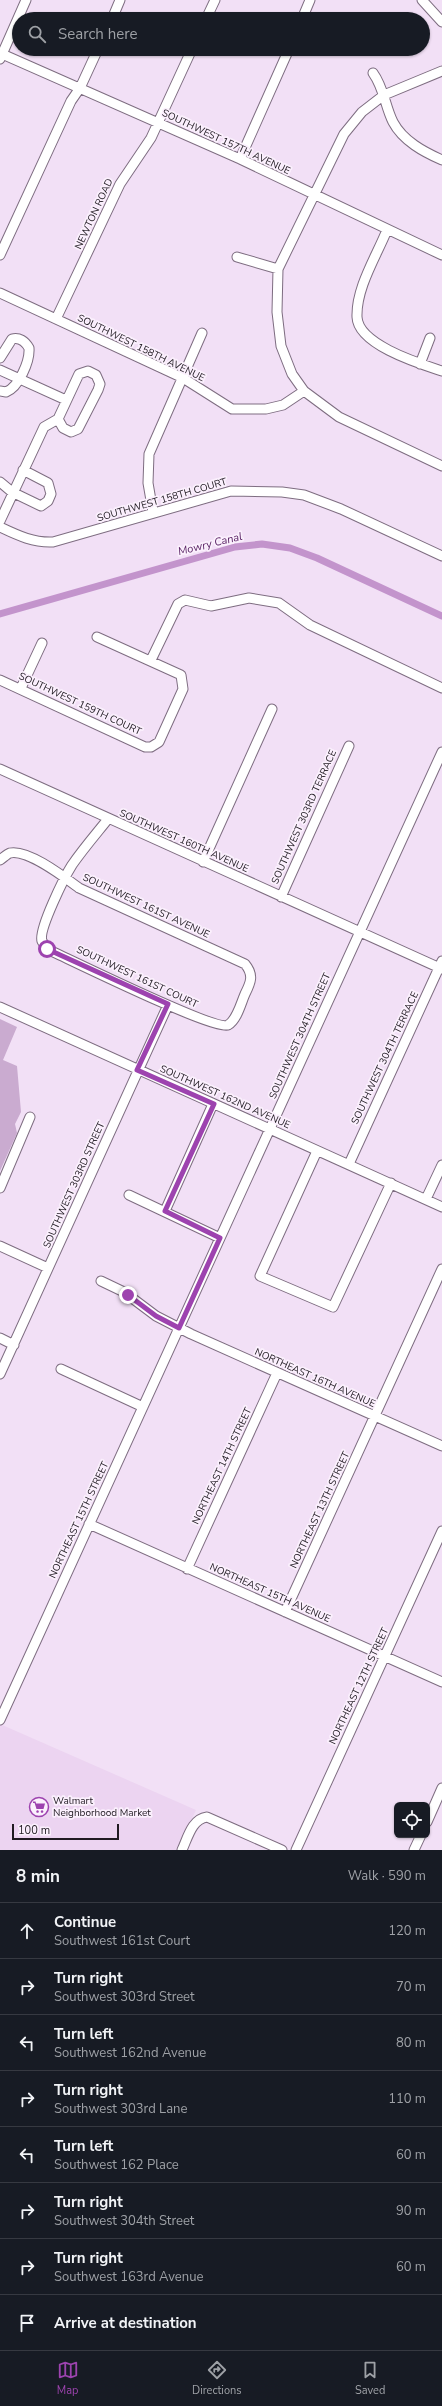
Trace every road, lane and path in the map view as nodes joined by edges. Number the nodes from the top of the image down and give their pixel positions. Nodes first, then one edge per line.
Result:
1 (26, 0) edge
2 (120, 0) edge
3 (215, 0) edge
4 (310, 0) edge
5 (422, 0) edge
6 (21, 12) edge
7 (115, 12) edge
8 (209, 12) edge
9 (305, 12) edge
10 (442, 22) edge
11 (12, 31) edge
12 (1, 55) edge
13 (95, 56) edge
14 (189, 56) edge
15 (286, 56) edge
16 (442, 71) edge
17 (372, 73) dead end
18 (80, 88) junction
19 (384, 96) junction
20 (159, 123) junction
21 (240, 159) junction
22 (442, 160) edge
23 (314, 195) junction
24 (387, 230) junction
25 (0, 255) edge
26 (442, 255) edge
27 (237, 257) dead end
28 (278, 269) junction
29 (0, 292) edge
30 (56, 319) junction
31 (202, 333) dead end
32 (430, 338) dead end
33 (0, 358) edge
34 (420, 364) junction
35 (0, 370) edge
36 (442, 371) edge
37 (183, 378) junction
38 (19, 379) junction
39 (0, 391) edge
40 (304, 391) junction
41 (66, 400) junction
42 (58, 420) junction
43 (442, 466) edge
44 (23, 470) junction
45 (0, 482) edge
46 (12, 492) junction
47 (153, 512) junction
48 (0, 521) edge
49 (0, 527) edge
50 (442, 556) edge
51 (97, 637) dead end
52 (42, 643) dead end
53 (151, 660) junction
54 (0, 680) edge
55 (21, 688) junction
56 (442, 688) edge
57 (272, 708) dead end
58 (348, 746) dead end
59 (442, 752) edge
60 (0, 769) edge
61 (108, 819) junction
62 (0, 860) edge
63 (203, 862) junction
64 (66, 879) junction
65 (280, 897) junction
66 (359, 933) junction
67 (441, 966) edge
68 (168, 1004) junction
69 (0, 1007) edge
70 (227, 1026) joint
71 (137, 1070) junction
72 (214, 1104) junction
73 (30, 1117) dead end
74 (270, 1129) junction
75 (317, 1151) junction
76 (349, 1164) junction
77 (442, 1165) edge
78 (391, 1183) junction
79 (0, 1188) edge
80 (129, 1195) dead end
81 (426, 1200) junction
82 (442, 1206) edge
83 (165, 1211) junction
84 (220, 1238) junction
85 (0, 1246) edge
86 (48, 1268) junction
87 (442, 1269) edge
88 (101, 1281) dead end
89 (179, 1328) junction
90 (0, 1338) edge
91 (14, 1345) junction
92 (61, 1369) dead end
93 (277, 1373) junction
94 (0, 1374) edge
95 (143, 1406) junction
96 (376, 1417) junction
97 (442, 1446) edge
98 (89, 1524) junction
99 (442, 1531) edge
100 (187, 1569) junction
101 (285, 1612) junction
102 (385, 1656) junction
103 (442, 1682) edge
104 (0, 1720) edge
105 (442, 1788) edge
106 (430, 1815) edge
107 (420, 1838) edge
108 (182, 1850) edge
109 (282, 1850) edge
110 (296, 1850) edge
111 (414, 1850) edge

1 - 6 street
2 - 7 street
3 - 8 street
4 - 9 street
5 - 10 street
11 - 12 street
12 - 18 street, SOUTHWEST 157TH AVENUE
13 - 18 street
14 - 20 street, NEWTON ROAD
15 - 21 street
16 - 19 street
17 - 19 street
18 - 20 street, SOUTHWEST 157TH AVENUE
18 - 25 street
19 - 22 street
19 - 23 street
20 - 21 street, SOUTHWEST 157TH AVENUE
20 - 30 street, NEWTON ROAD
21 - 23 street, SOUTHWEST 157TH AVENUE
23 - 24 street, SOUTHWEST 157TH AVENUE
23 - 28 street
24 - 26 street, SOUTHWEST 157TH AVENUE
24 - 34 street
27 - 28 street
28 - 40 street
29 - 30 street, SOUTHWEST 158TH AVENUE
30 - 37 street, SOUTHWEST 158TH AVENUE
31 - 37 street
32 - 34 street
33 - 38 street
34 - 36 street
35 - 38 street
37 - 40 street, SOUTHWEST 158TH AVENUE
37 - 47 street
38 - 39 street
38 - 41 street
40 - 43 street
41 - 42 street
41 - 42 street
42 - 44 street
44 - 46 street
44 - 46 street
45 - 46 street
46 - 48 street
47 - 49 street, SOUTHWEST 158TH COURT
47 - 50 street, SOUTHWEST 158TH COURT
51 - 53 street
52 - 55 street
53 - 55 street, SOUTHWEST 159TH COURT
53 - 56 street
54 - 55 street, SOUTHWEST 159TH COURT
57 - 63 street
58 - 65 street, SOUTHWEST 303RD TERRACE
59 - 66 street, SOUTHWEST 304TH STREET
60 - 61 street, SOUTHWEST 160TH AVENUE
61 - 63 street, SOUTHWEST 160TH AVENUE
61 - 64 street
62 - 64 street, SOUTHWEST 161ST AVENUE
63 - 65 street, SOUTHWEST 160TH AVENUE
64 - 68 street, SOUTHWEST 161ST COURT
64 - 70 street, SOUTHWEST 161ST AVENUE
65 - 66 street, SOUTHWEST 160TH AVENUE
66 - 67 street, SOUTHWEST 160TH AVENUE
66 - 74 street, SOUTHWEST 304TH STREET
67 - 76 street, SOUTHWEST 304TH TERRACE
68 - 70 street, SOUTHWEST 161ST COURT
68 - 71 street, SOUTHWEST 303RD STREET
69 - 71 street, SOUTHWEST 162ND AVENUE
71 - 72 street, SOUTHWEST 162ND AVENUE
71 - 86 street, SOUTHWEST 303RD STREET
72 - 74 street, SOUTHWEST 162ND AVENUE
72 - 83 street
73 - 79 street
74 - 75 street, SOUTHWEST 162ND AVENUE
74 - 84 street, SOUTHWEST 304TH STREET
75 - 76 street, SOUTHWEST 162ND AVENUE
75 - 78 street
76 - 78 street, SOUTHWEST 162ND AVENUE
77 - 81 street
78 - 81 street, SOUTHWEST 162ND AVENUE
80 - 83 street
81 - 82 street, SOUTHWEST 162ND AVENUE
83 - 84 street
84 - 89 street, SOUTHWEST 304TH STREET
85 - 86 street
86 - 91 street, SOUTHWEST 303RD STREET
87 - 96 street, NORTHEAST 13TH STREET
88 - 89 street, NORTHEAST 16TH AVENUE
89 - 93 street, NORTHEAST 16TH AVENUE
89 - 95 street, NORTHEAST 15TH STREET
90 - 91 street
91 - 94 street, SOUTHWEST 303RD STREET
92 - 95 street
93 - 96 street, NORTHEAST 16TH AVENUE
93 - 100 street, NORTHEAST 14TH STREET
95 - 98 street, NORTHEAST 15TH STREET
96 - 97 street, NORTHEAST 16TH AVENUE
96 - 101 street, NORTHEAST 13TH STREET
98 - 100 street, NORTHEAST 15TH AVENUE
98 - 104 street, NORTHEAST 15TH STREET
99 - 102 street, NORTHEAST 12TH STREET
100 - 101 street, NORTHEAST 15TH AVENUE
101 - 102 street, NORTHEAST 15TH AVENUE
102 - 103 street, NORTHEAST 15TH AVENUE
102 - 110 street, NORTHEAST 12TH STREET
105 - 106 street
107 - 111 street
108 - 109 street

